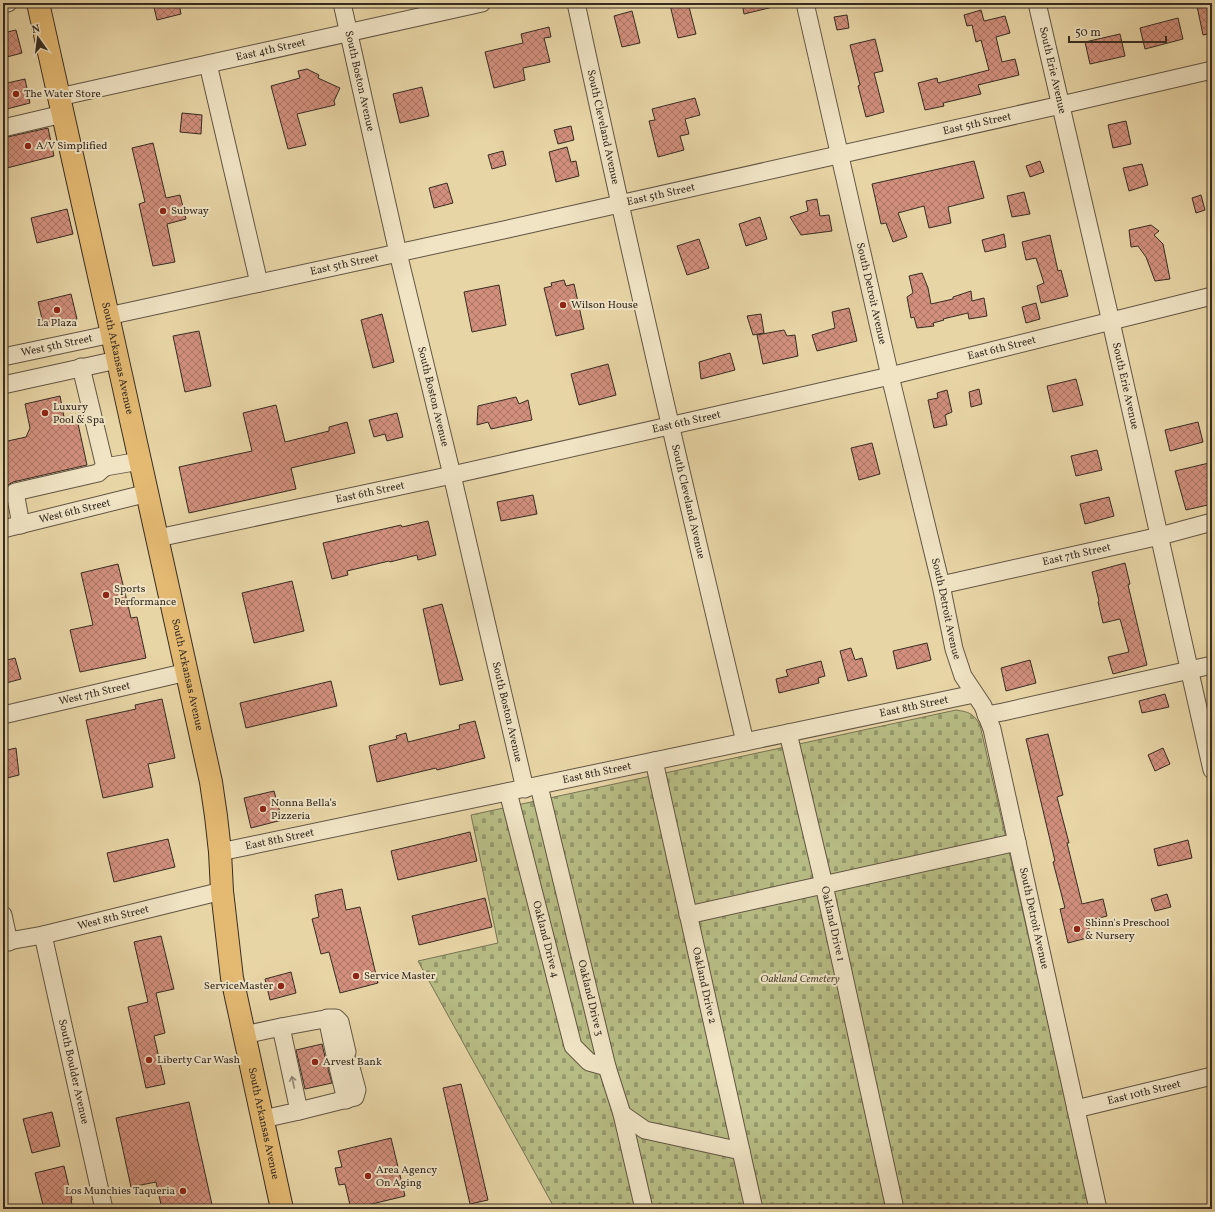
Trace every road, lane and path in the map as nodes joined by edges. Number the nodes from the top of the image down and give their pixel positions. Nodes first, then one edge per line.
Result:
1 (8, 3) edge
2 (38, 3) edge
3 (342, 3) edge
4 (482, 3) edge
5 (576, 3) edge
6 (805, 3) edge
7 (1037, 3) edge
8 (3, 4) edge
9 (349, 33) junction
10 (208, 64) junction
11 (1212, 70) edge
12 (61, 105) junction
13 (1060, 105) junction
14 (3, 128) edge
15 (839, 154) junction
16 (619, 203) junction
17 (398, 253) junction
18 (259, 283) junction
19 (1212, 296) edge
20 (1111, 322) junction
21 (110, 325) junction
22 (3, 357) edge
23 (117, 360) junction
24 (82, 367) junction
25 (890, 376) junction
26 (3, 385) edge
27 (670, 425) junction
28 (140, 461) junction
29 (105, 467) junction
30 (452, 475) junction
31 (148, 493) junction
32 (1212, 522) edge
33 (21, 525) junction
34 (3, 529) edge
35 (1160, 536) junction
36 (158, 538) junction
37 (941, 585) junction
38 (1212, 664) edge
39 (1188, 670) junction
40 (186, 672) junction
41 (974, 694) junction
42 (3, 715) edge
43 (986, 715) junction
44 (788, 733) junction
45 (744, 742) junction
46 (654, 761) junction
47 (1212, 770) edge
48 (532, 788) junction
49 (508, 792) junction
50 (1017, 842) junction
51 (220, 852) junction
52 (824, 885) junction
53 (222, 891) junction
54 (3, 915) edge
55 (688, 915) junction
56 (43, 935) junction
57 (6, 942) edge
58 (281, 1027) junction
59 (244, 1035) junction
60 (606, 1067) junction
61 (1212, 1076) edge
62 (1076, 1109) junction
63 (299, 1111) junction
64 (622, 1114) junction
65 (263, 1119) junction
66 (644, 1130) junction
67 (741, 1151) junction
68 (633, 1161) junction
69 (104, 1209) edge
70 (282, 1209) edge
71 (644, 1209) edge
72 (754, 1209) edge
73 (895, 1209) edge
74 (1098, 1209) edge

1 - 8 street
2 - 12 highway, South Arkansas Avenue
3 - 9 street, South Boston Avenue
4 - 9 street, East 4th Street
5 - 16 street, South Cleveland Avenue
6 - 15 street, South Detroit Avenue
7 - 13 street, South Erie Avenue
9 - 10 street, East 4th Street
9 - 17 street, South Boston Avenue
10 - 12 street, East 4th Street
10 - 18 street
11 - 13 street, East 5th Street
12 - 14 street, East 4th Street
12 - 21 highway, South Arkansas Avenue
13 - 15 street, East 5th Street
13 - 20 street, South Erie Avenue
15 - 16 street, East 5th Street
15 - 25 street, South Detroit Avenue
16 - 17 street, East 5th Street
16 - 27 street, South Cleveland Avenue
17 - 18 street, East 5th Street
17 - 30 street, South Boston Avenue
18 - 21 street, East 5th Street
19 - 20 street, East 6th Street
20 - 25 street, East 6th Street
20 - 35 street, South Erie Avenue
21 - 22 street, West 5th Street
21 - 23 highway, South Arkansas Avenue
23 - 24 street
23 - 28 highway, South Arkansas Avenue
24 - 26 street
24 - 29 street
25 - 27 street, East 6th Street
25 - 37 street, South Detroit Avenue
27 - 30 street, East 6th Street
27 - 45 street, South Cleveland Avenue
28 - 29 street
28 - 31 highway, South Arkansas Avenue
29 - 33 street
30 - 36 street, East 6th Street
30 - 48 street, South Boston Avenue
31 - 33 street, West 6th Street
31 - 36 highway, South Arkansas Avenue
32 - 35 street, East 7th Street
33 - 34 street, West 6th Street
35 - 37 street, East 7th Street
35 - 39 street, South Erie Avenue
36 - 40 highway, South Arkansas Avenue
37 - 41 street, South Detroit Avenue
38 - 39 street
39 - 43 street
39 - 47 street, South Erie Avenue
40 - 42 street, West 7th Street
40 - 51 highway, South Arkansas Avenue
41 - 43 street, South Detroit Avenue
41 - 44 street, East 8th Street
43 - 50 street, South Detroit Avenue
44 - 45 street, East 8th Street
44 - 52 street, Oakland Drive 1
45 - 46 street, East 8th Street
46 - 48 street, East 8th Street
46 - 55 street, Oakland Drive 2
48 - 49 street, East 8th Street
48 - 60 street, Oakland Drive 3
49 - 51 street, East 8th Street
49 - 60 street, Oakland Drive 4
50 - 52 street
50 - 62 street, South Detroit Avenue
51 - 53 highway, South Arkansas Avenue
52 - 55 street
52 - 73 street, Oakland Drive 1
53 - 56 street, West 8th Street
53 - 59 highway, South Arkansas Avenue
54 - 57 street
55 - 67 street, Oakland Drive 2
56 - 57 street, West 8th Street
56 - 69 street, South Boulder Avenue
58 - 59 street
63 -> 58 street
58 - 63 street
59 - 65 highway, South Arkansas Avenue
60 - 64 street, Oakland Drive 3
61 - 62 street, East 10th Street
62 - 74 street, South Detroit Avenue
63 - 65 street
64 - 66 street
64 - 68 street, Oakland Drive 3
65 - 70 highway, South Arkansas Avenue
66 - 67 street
66 - 68 street
67 - 72 street, Oakland Drive 2
68 - 71 street, Oakland Drive 3

